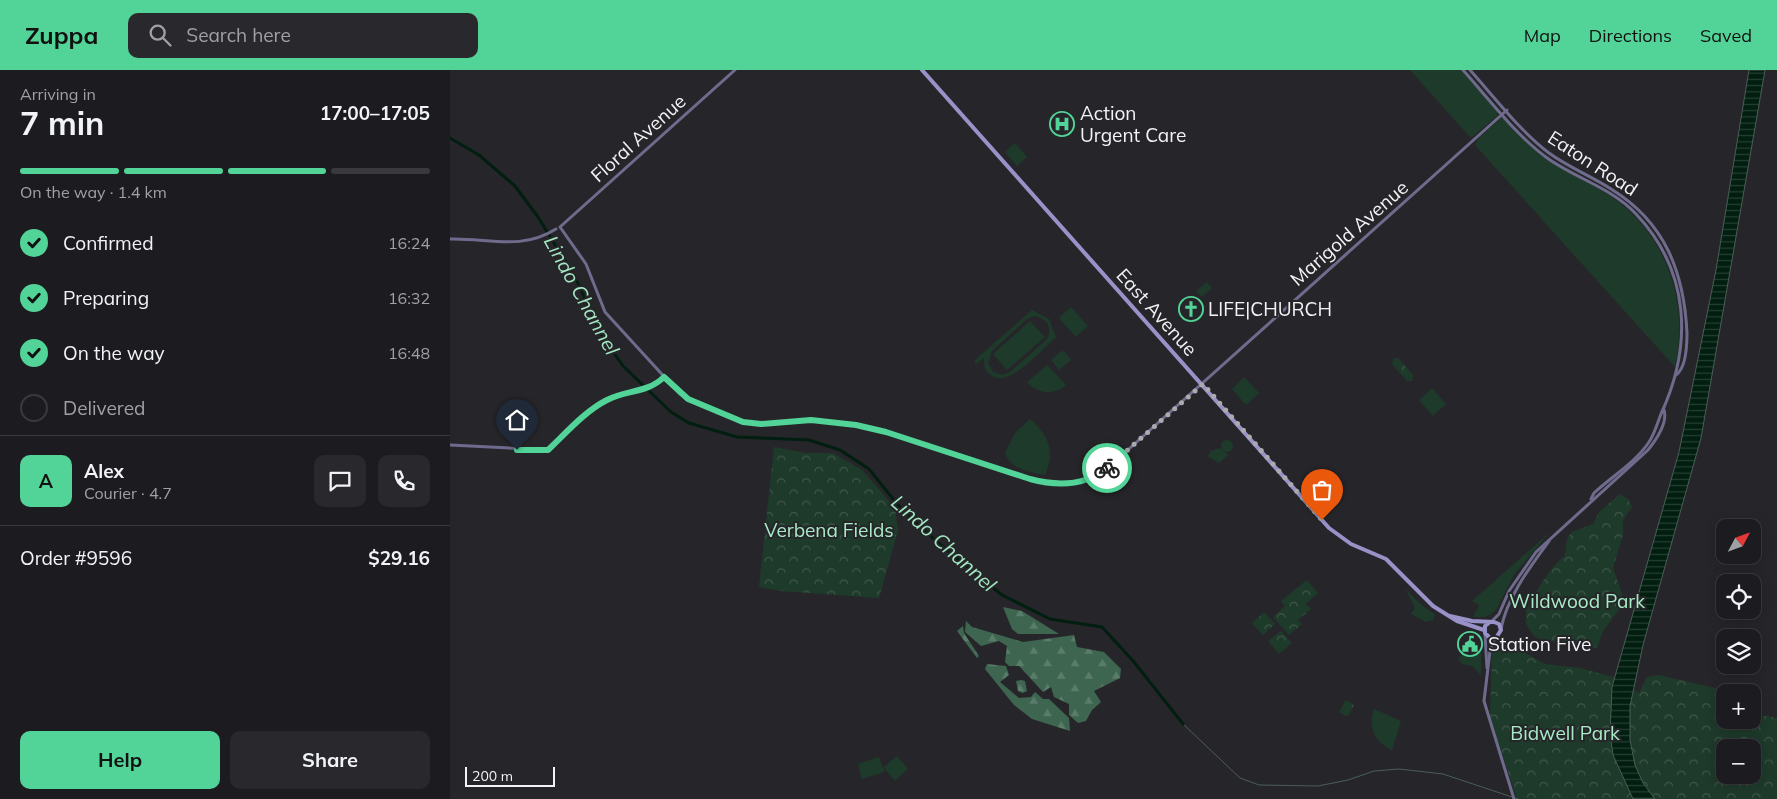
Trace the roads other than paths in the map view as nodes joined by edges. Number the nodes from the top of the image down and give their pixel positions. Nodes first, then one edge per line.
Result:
1 (735, 70) edge
2 (922, 70) edge
3 (1463, 70) edge
4 (1470, 70) edge
5 (1507, 110) junction
6 (1503, 114) junction
7 (558, 228) junction
8 (450, 239) edge
9 (1676, 376) junction
10 (664, 377) junction
11 (1203, 384) junction
12 (450, 445) edge
13 (1552, 536) junction
14 (1450, 616) junction
15 (1491, 622) junction
16 (1501, 630) junction
17 (1485, 632) junction
18 (1495, 638) junction
19 (1487, 669) junction
20 (1513, 798) edge

1 - 7 street, Floral Avenue
2 - 11 main road, East Avenue
3 - 6 street, Eaton Road
4 - 5 street, Eaton Road
5 - 6 street, Marigold Avenue
5 - 9 street, Eaton Road
6 - 9 street, Eaton Road
6 - 11 street, Marigold Avenue
7 - 8 street, Floral Avenue
7 - 10 street, Marigold Avenue
9 - 13 street, Eaton Road
10 - 11 street, Marigold Avenue
10 - 12 street
11 - 14 main road, East Avenue
13 - 15 street, Eaton Road
13 - 16 street, Eaton Road
14 - 15 main road, East Avenue
14 - 17 main road, East Avenue
15 - 16 main road
15 - 17 main road
16 - 18 main road
17 - 18 main road
17 - 19 street
18 - 19 street
19 - 20 street

